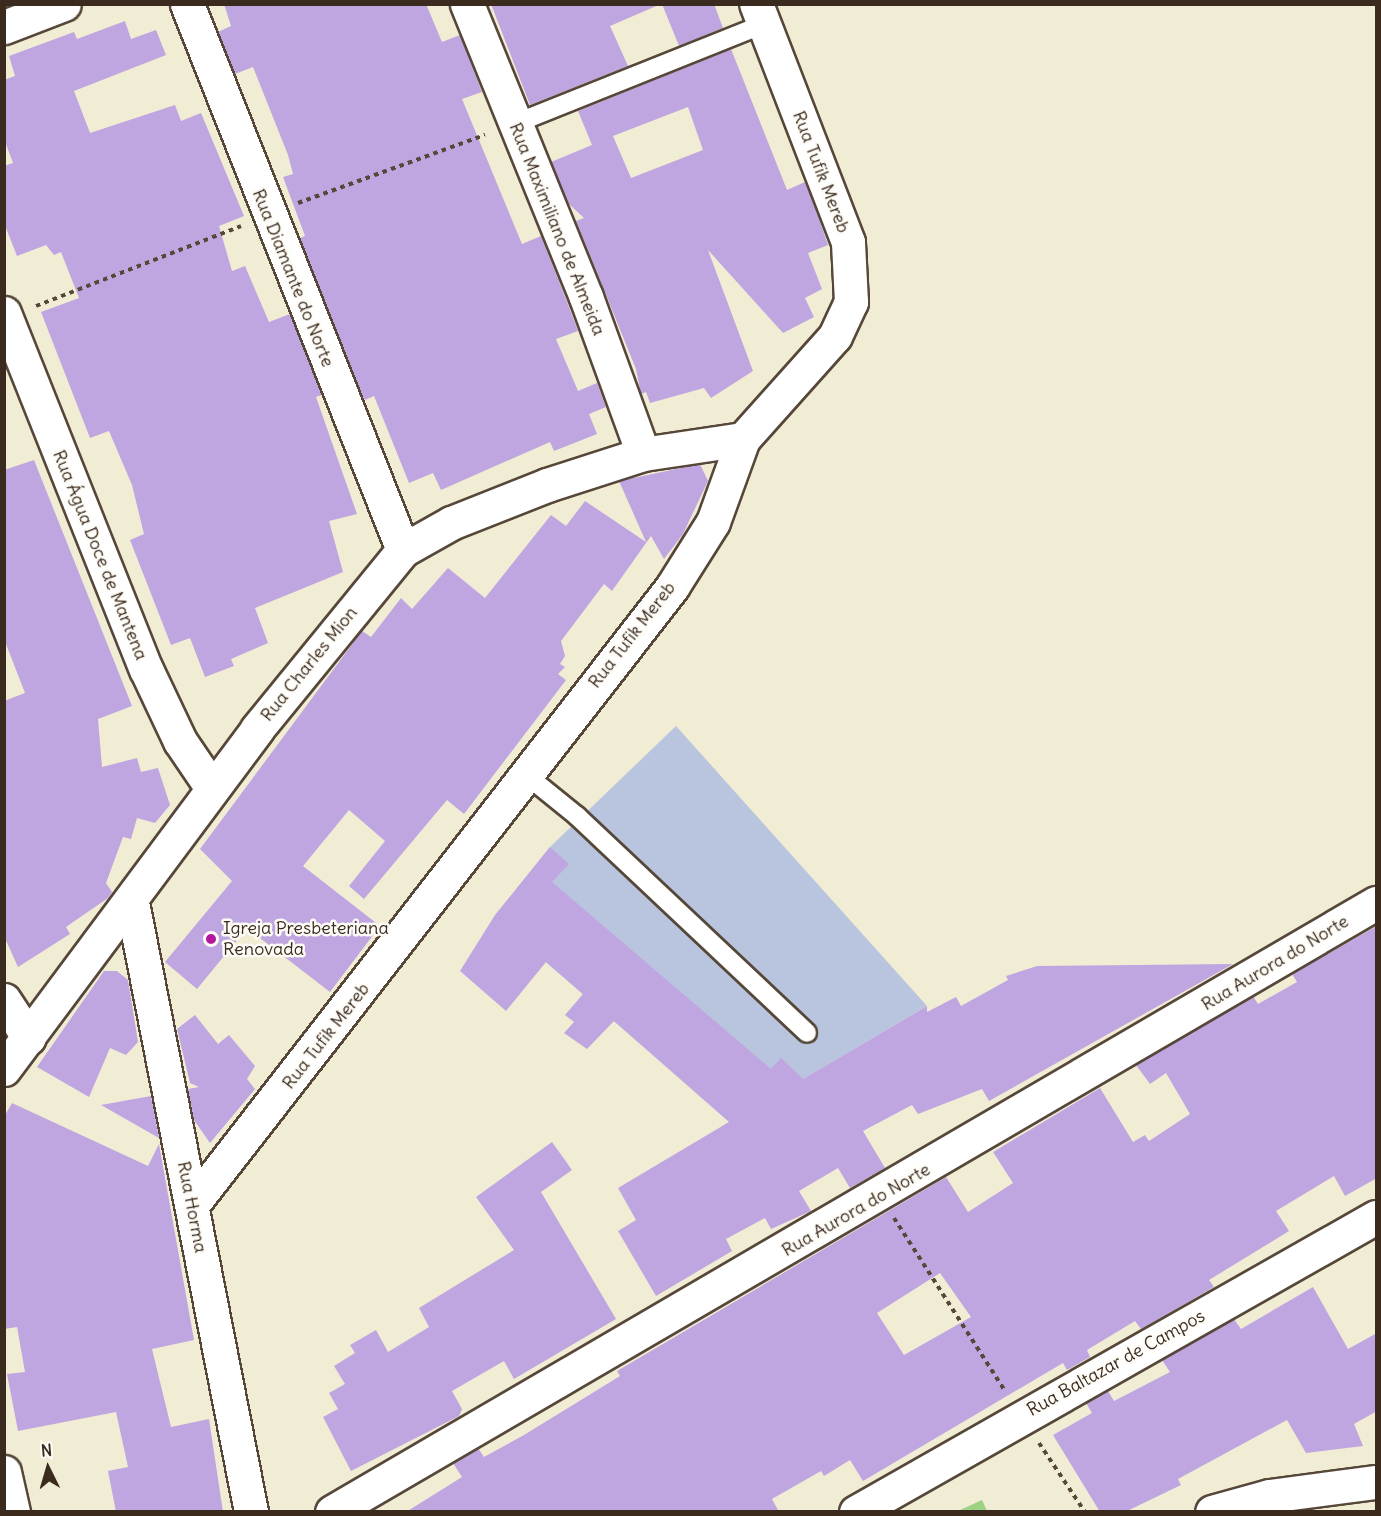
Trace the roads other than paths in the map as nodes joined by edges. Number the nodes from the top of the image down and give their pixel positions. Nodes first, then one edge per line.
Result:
1 (64, 4) edge
2 (187, 4) edge
3 (467, 4) edge
4 (760, 14) edge
5 (4, 27) edge
6 (514, 124) junction
7 (4, 313) edge
8 (743, 439) junction
9 (643, 454) junction
10 (404, 550) junction
11 (525, 774) junction
12 (212, 788) junction
13 (132, 902) junction
14 (1377, 903) edge
15 (4, 1000) edge
16 (807, 1033) dead end
17 (29, 1038) junction
18 (4, 1069) edge
19 (192, 1204) junction
20 (1377, 1217) edge
21 (4, 1472) edge
22 (1377, 1482) edge
23 (337, 1510) edge
24 (13, 1512) edge
25 (251, 1512) edge
26 (856, 1512) edge
27 (1212, 1512) edge

1 - 5 street
2 - 10 street, Rua Diamante do Norte
3 - 6 street, Rua Maximiliano de Almeida
4 - 6 lane
4 - 8 street, Rua Tufik Mereb
6 - 9 street, Rua Maximiliano de Almeida
7 - 12 street, Rua Água Doce de Mantena
8 - 9 street, Rua Charles Mion
8 - 11 street, Rua Tufik Mereb
9 - 10 street, Rua Charles Mion
10 - 12 street, Rua Charles Mion
11 - 16 lane
11 - 19 street, Rua Tufik Mereb
12 - 13 street, Rua Charles Mion
13 - 17 street, Rua Charles Mion
13 - 19 street, Rua Horma
14 - 23 street, Rua Aurora do Norte
15 - 17 street
17 - 18 street, Rua Charles Mion
19 - 25 street, Rua Horma
20 - 26 street, Rua Baltazar de Campos
21 - 24 street
22 - 27 street

